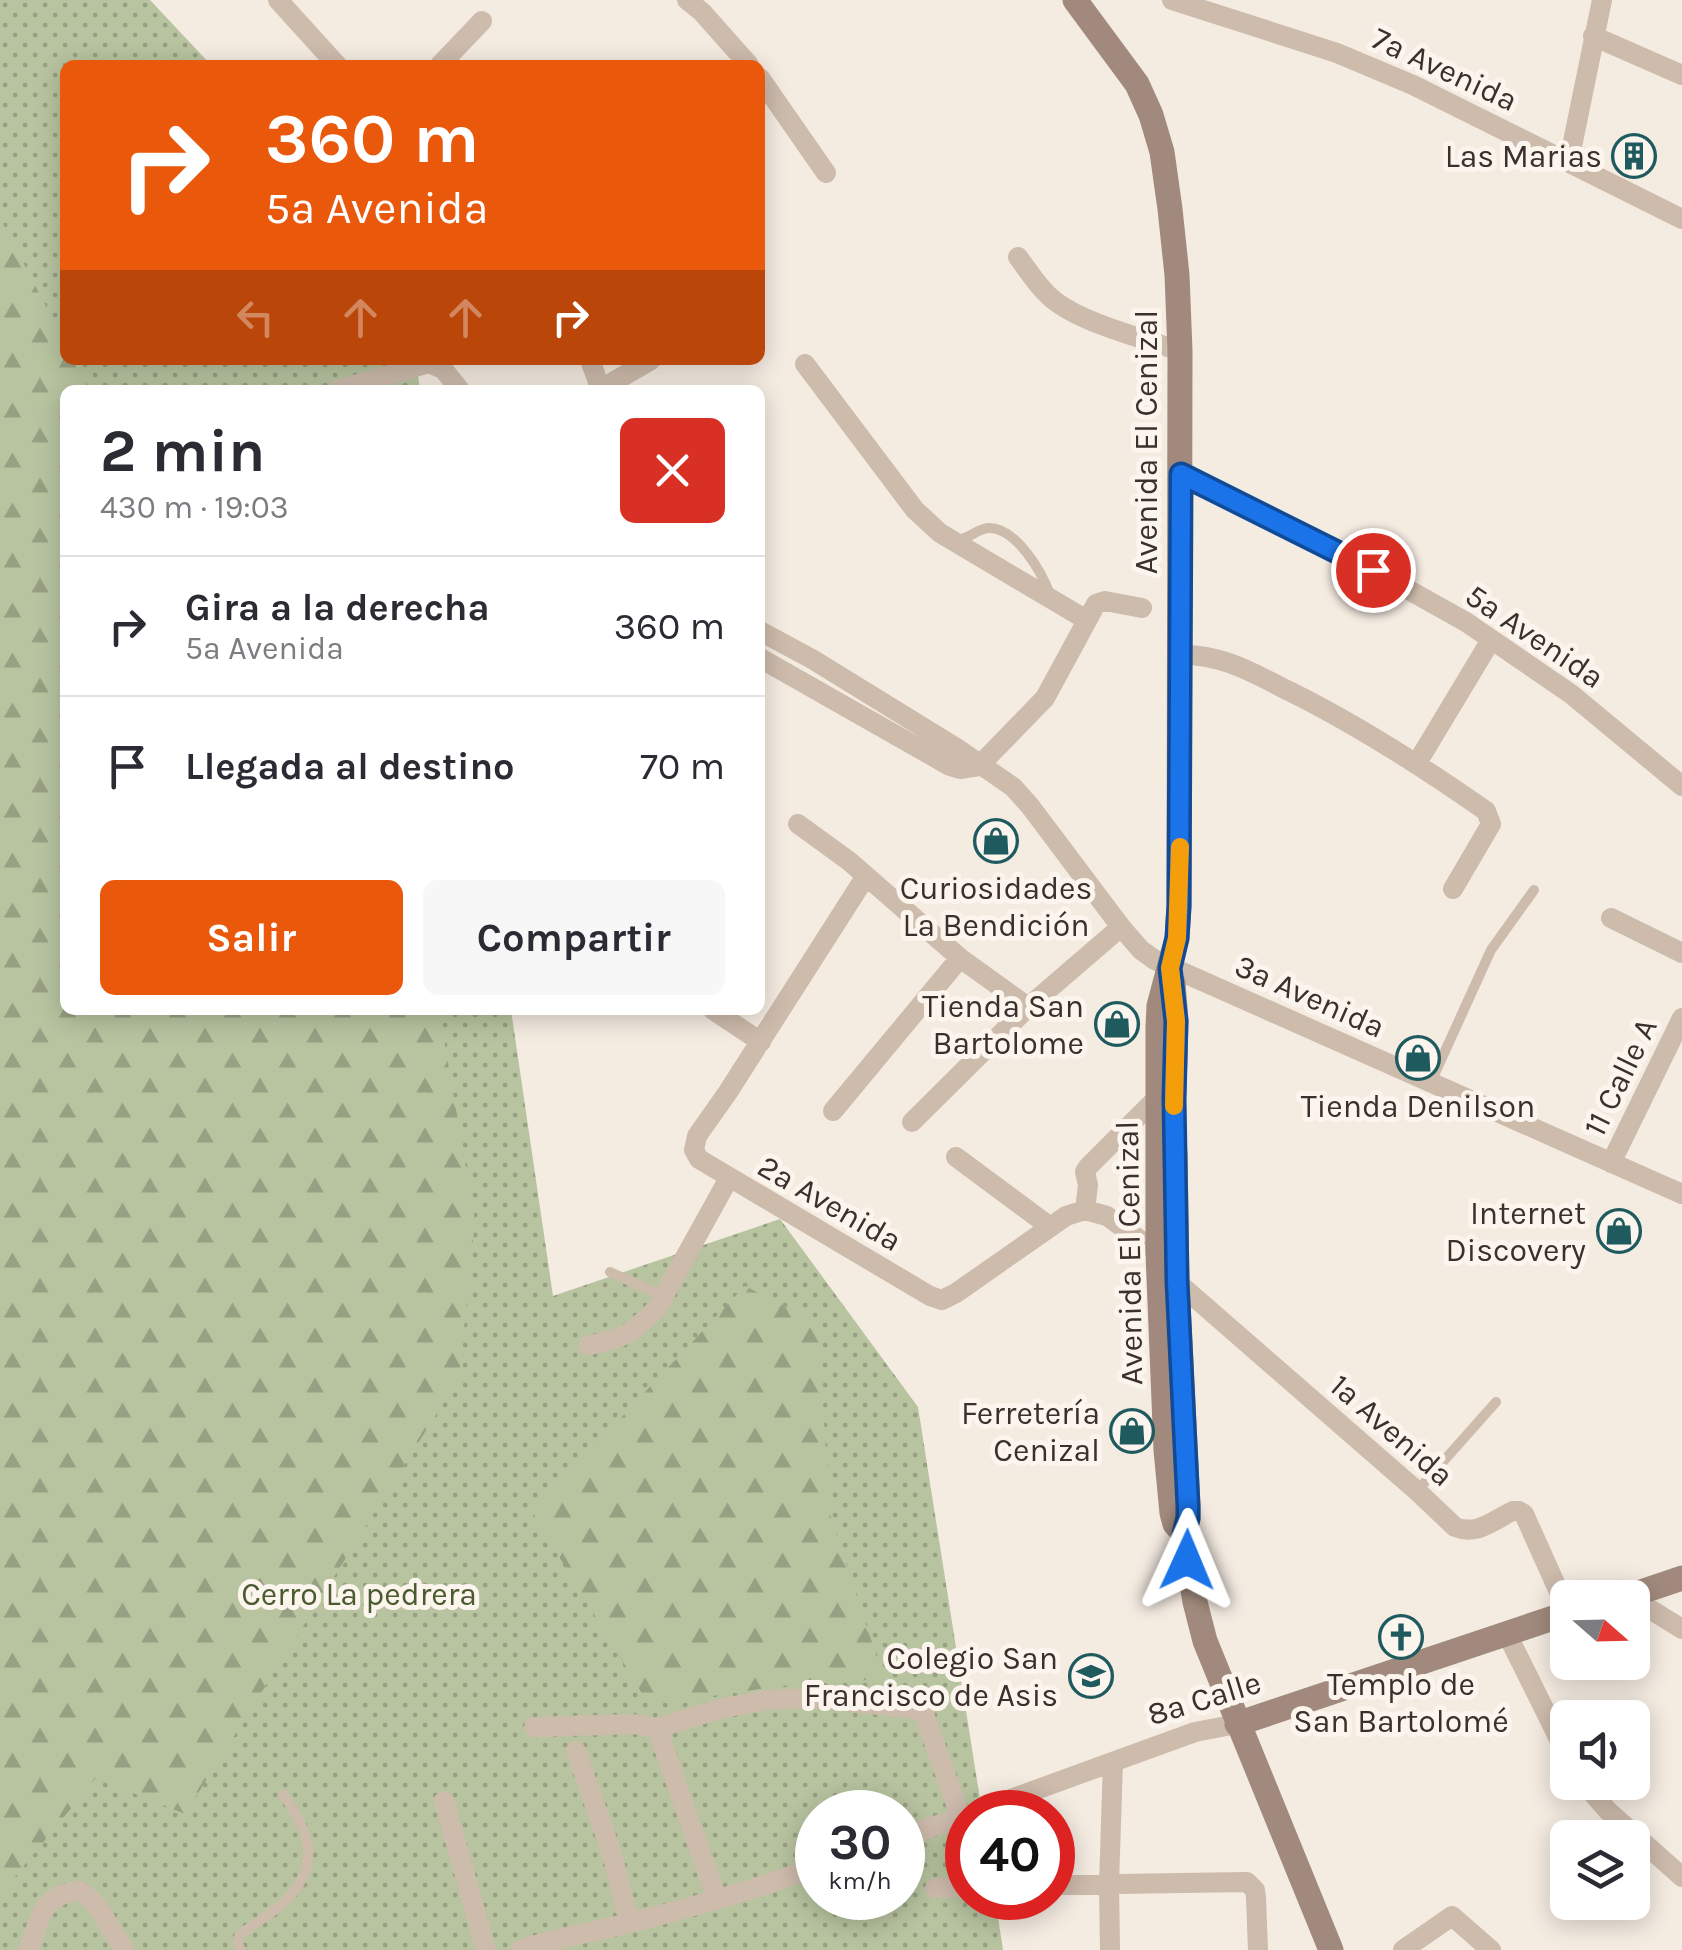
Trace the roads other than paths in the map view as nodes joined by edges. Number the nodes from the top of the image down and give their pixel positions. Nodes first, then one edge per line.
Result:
1 (278, 0) edge
2 (687, 0) edge
3 (1075, 0) edge
4 (1172, 0) edge
5 (1602, 0) edge
6 (482, 20) dead end
7 (1594, 36) junction
8 (332, 60) edge
9 (445, 60) edge
10 (745, 60) edge
11 (1682, 76) edge
12 (765, 85) edge
13 (1569, 161) junction
14 (826, 173) dead end
15 (1682, 219) edge
16 (1018, 257) dead end
17 (1180, 351) junction
18 (805, 364) dead end
19 (422, 365) edge
20 (434, 365) edge
21 (643, 365) edge
22 (355, 385) edge
23 (456, 385) edge
24 (609, 385) edge
25 (1181, 474) junction
26 (954, 542) junction
27 (1052, 600) junction
28 (1142, 608) dead end
29 (1085, 619) junction
30 (765, 634) edge
31 (1491, 640) junction
32 (1181, 655) junction
33 (765, 661) edge
34 (1417, 763) junction
35 (980, 766) junction
36 (1682, 786) edge
37 (798, 824) dead end
38 (866, 876) junction
39 (1453, 889) dead end
40 (1534, 890) dead end
41 (1611, 918) dead end
42 (1120, 927) junction
43 (1682, 953) edge
44 (960, 958) junction
45 (1170, 968) junction
46 (1028, 1008) junction
47 (720, 1015) edge
48 (1682, 1018) edge
49 (761, 1042) junction
50 (1431, 1082) junction
51 (1166, 1097) junction
52 (834, 1110) dead end
53 (912, 1122) dead end
54 (956, 1157) dead end
55 (1611, 1164) junction
56 (728, 1178) junction
57 (1682, 1194) edge
58 (1086, 1210) junction
59 (1049, 1226) junction
60 (1158, 1253) junction
61 (610, 1272) dead end
62 (1177, 1282) junction
63 (664, 1296) junction
64 (589, 1345) dead end
65 (1496, 1402) dead end
66 (1417, 1491) junction
67 (1184, 1534) junction
68 (1682, 1578) edge
69 (1553, 1580) edge
70 (1650, 1589) edge
71 (1650, 1610) edge
72 (1550, 1619) edge
73 (1682, 1629) edge
74 (1507, 1634) junction
75 (1550, 1721) edge
76 (1238, 1724) junction
77 (534, 1726) dead end
78 (657, 1728) junction
79 (576, 1751) dead end
80 (1113, 1762) junction
81 (957, 1790) edge
82 (1036, 1790) edge
83 (283, 1794) dead end
84 (444, 1800) dead end
85 (1599, 1800) edge
86 (795, 1875) edge
87 (1682, 1877) edge
88 (1109, 1884) junction
89 (1075, 1885) edge
90 (935, 1888) dead end
91 (945, 1888) edge
92 (717, 1900) junction
93 (629, 1923) junction
94 (28, 1950) edge
95 (124, 1950) edge
96 (241, 1950) edge
97 (486, 1950) edge
98 (520, 1950) edge
99 (1110, 1950) edge
100 (1258, 1950) edge
101 (1331, 1950) edge
102 (1402, 1950) edge
103 (1491, 1950) edge

1 - 8 street
2 - 10 street
3 - 17 street, Avenida El Cenizal
4 - 13 street, 7a Avenida
5 - 7 street
6 - 9 street
7 - 11 street
7 - 13 street
12 - 14 street
13 - 15 street, 7a Avenida
16 - 17 street
17 - 25 street, Avenida El Cenizal
18 - 26 street
19 - 22 street
20 - 23 street
21 - 24 street
25 - 31 street, 5a Avenida
25 - 32 street, Avenida El Cenizal
26 - 27 street
26 - 27 lane
27 - 29 street
28 - 29 street
29 - 35 street
30 - 35 street, 3a Avenida
31 - 34 street
31 - 36 street, 5a Avenida
32 - 34 street
32 - 45 street, Avenida El Cenizal
33 - 35 street, 3a Avenida
34 - 39 street
35 - 42 street, 3a Avenida
37 - 38 street
38 - 44 street
38 - 49 street
40 - 50 lane
41 - 43 street
42 - 45 street, 3a Avenida
42 - 46 street
44 - 46 street
44 - 52 street
45 - 50 street, 3a Avenida
45 - 51 street, Avenida El Cenizal
46 - 53 street
47 - 49 street
48 - 55 street, 11 Calle A
49 - 56 street, 2a Avenida
50 - 55 street, 3a Avenida
51 - 58 street
51 - 60 street, Avenida El Cenizal
51 - 62 street, Avenida El Cenizal
54 - 59 street
55 - 57 street, 3a Avenida
56 - 59 street, 2a Avenida
56 - 63 street
58 - 59 street
58 - 60 street, 1a Avenida
60 - 62 street, 1a Avenida
60 - 67 street, Avenida El Cenizal
61 - 63 lane
62 - 66 street, 1a Avenida
62 - 67 street, Avenida El Cenizal
63 - 64 street
65 - 66 lane
66 - 69 street, 1a Avenida
67 - 76 street, Avenida El Cenizal
68 - 70 street
71 - 73 street
72 - 74 street, 8a Calle
74 - 75 street
74 - 76 street, 8a Calle
76 - 80 street, 8a Calle
76 - 101 street, Avenida El Cenizal
77 - 78 street
78 - 81 street
78 - 92 street
79 - 93 street
80 - 82 street, 8a Calle
80 - 88 street
83 - 96 lane
84 - 97 street
85 - 87 street
86 - 92 street
88 - 89 street
88 - 99 street
88 - 100 street
90 - 91 street
92 - 93 street
93 - 98 street
94 - 95 street
102 - 103 street

